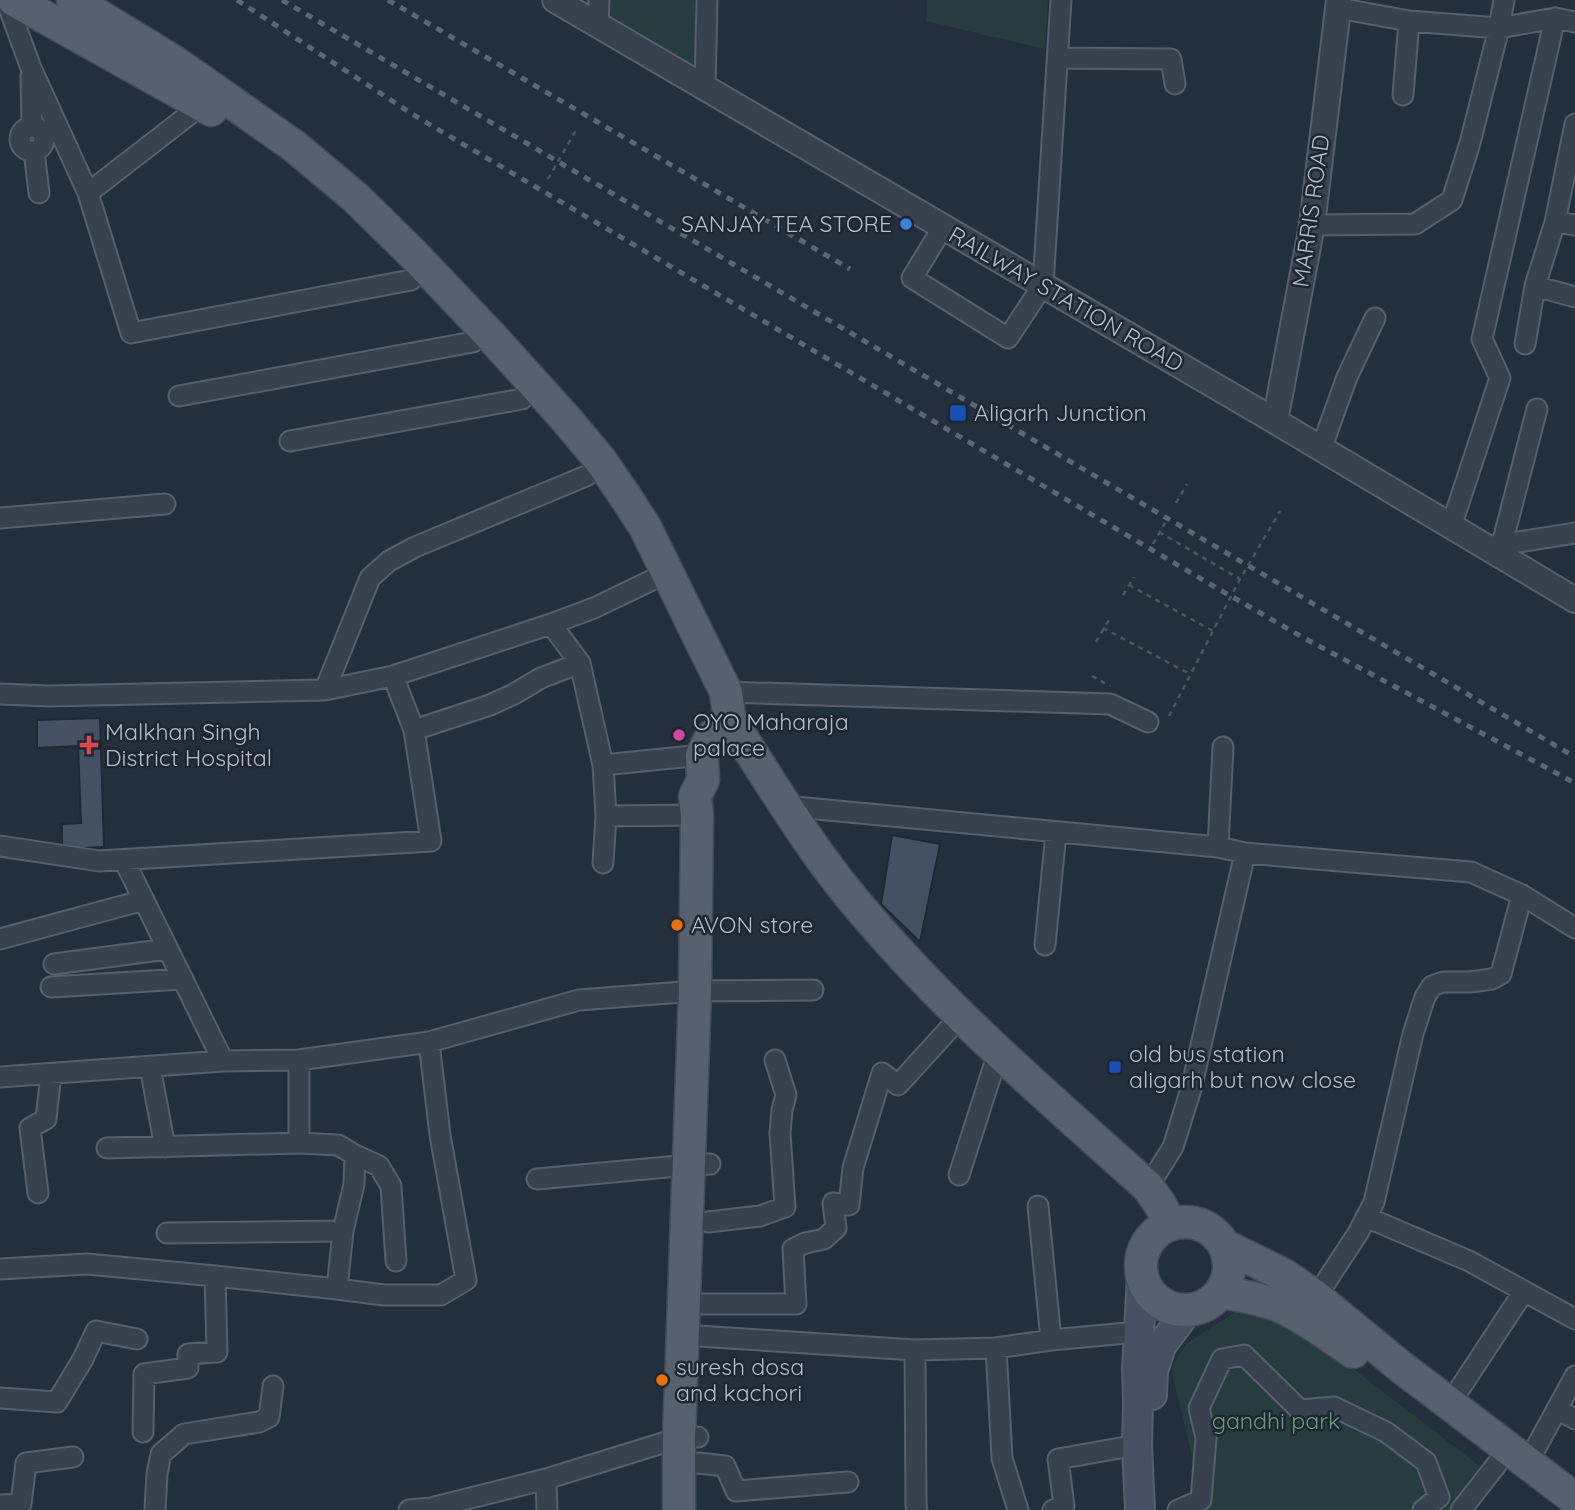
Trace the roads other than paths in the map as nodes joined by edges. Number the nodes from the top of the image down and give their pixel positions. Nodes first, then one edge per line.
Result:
1 (6, 0) edge
2 (14, 0) edge
3 (73, 0) edge
4 (555, 0) edge
5 (599, 0) edge
6 (707, 0) edge
7 (1061, 0) edge
8 (1504, 0) edge
9 (1338, 4) edge
10 (1555, 18) junction
11 (1409, 21) junction
12 (1575, 22) edge
13 (598, 26) junction
14 (1499, 28) junction
15 (1059, 58) junction
16 (31, 68) junction
17 (1175, 84) dead end
18 (705, 89) junction
19 (1403, 95) dead end
20 (203, 104) junction
21 (1575, 124) edge
22 (1572, 149) edge
23 (38, 193) dead end
24 (88, 193) junction
25 (1565, 224) edge
26 (1312, 225) junction
27 (943, 227) junction
28 (373, 230) junction
29 (411, 280) junction
30 (1043, 285) junction
31 (1535, 286) junction
32 (1575, 297) edge
33 (1375, 318) dead end
34 (473, 342) junction
35 (1525, 344) dead end
36 (179, 396) dead end
37 (522, 399) junction
38 (1537, 410) dead end
39 (1275, 421) junction
40 (290, 441) dead end
41 (1321, 449) junction
42 (586, 476) junction
43 (165, 504) dead end
44 (0, 518) edge
45 (1451, 527) junction
46 (1575, 533) edge
47 (1494, 546) junction
48 (650, 581) junction
49 (1575, 600) edge
50 (551, 624) junction
51 (580, 663) junction
52 (393, 676) junction
53 (325, 690) junction
54 (0, 694) edge
55 (729, 710) junction
56 (1148, 722) dead end
57 (414, 730) junction
58 (1223, 747) dead end
59 (603, 765) junction
60 (703, 768) junction
61 (785, 806) junction
62 (697, 815) junction
63 (606, 816) junction
64 (1056, 833) junction
65 (0, 846) edge
66 (1218, 847) junction
67 (1245, 853) junction
68 (124, 860) junction
69 (603, 863) dead end
70 (704, 871) junction
71 (1522, 895) junction
72 (144, 900) junction
73 (1575, 928) edge
74 (0, 939) edge
75 (1045, 946) dead end
76 (168, 948) junction
77 (54, 964) dead end
78 (183, 979) junction
79 (51, 987) dead end
80 (813, 990) dead end
81 (703, 991) junction
82 (960, 1017) junction
83 (429, 1042) junction
84 (998, 1053) junction
85 (299, 1060) junction
86 (775, 1060) dead end
87 (223, 1061) junction
88 (150, 1066) junction
89 (51, 1074) junction
90 (0, 1077) edge
91 (299, 1143) junction
92 (164, 1147) junction
93 (107, 1148) dead end
94 (355, 1154) junction
95 (699, 1165) junction
96 (959, 1175) dead end
97 (537, 1179) dead end
98 (1148, 1187) junction
99 (38, 1193) dead end
100 (1038, 1206) dead end
101 (1366, 1217) junction
102 (708, 1222) junction
103 (1170, 1225) junction
104 (343, 1231) junction
105 (167, 1233) dead end
106 (1225, 1247) junction
107 (396, 1261) dead end
108 (0, 1269) edge
109 (215, 1276) junction
110 (1142, 1276) junction
111 (337, 1289) junction
112 (1524, 1291) junction
113 (1222, 1292) junction
114 (1315, 1297) junction
115 (703, 1304) junction
116 (1188, 1310) junction
117 (1575, 1319) edge
118 (1138, 1332) junction
119 (693, 1336) junction
120 (136, 1339) dead end
121 (1051, 1340) junction
122 (996, 1348) junction
123 (915, 1350) junction
124 (1575, 1376) edge
125 (273, 1385) dead end
126 (0, 1398) edge
127 (1449, 1405) junction
128 (1557, 1409) junction
129 (1575, 1419) edge
130 (143, 1433) dead end
131 (1137, 1445) junction
132 (692, 1446) junction
133 (73, 1457) dead end
134 (1512, 1464) junction
135 (546, 1479) junction
136 (848, 1482) dead end
137 (1575, 1499) edge
138 (0, 1505) edge
139 (155, 1510) edge
140 (409, 1510) edge
141 (547, 1510) edge
142 (679, 1510) edge
143 (698, 1510) edge
144 (917, 1510) edge
145 (1018, 1510) edge
146 (1053, 1510) edge
147 (1140, 1510) edge
148 (1154, 1510) edge
149 (1178, 1510) edge
150 (1423, 1510) edge
151 (1461, 1510) edge
152 (1560, 1510) edge

1 - 16 street
2 - 20 main road
3 - 28 main road
4 - 13 street, RAILWAY STATION ROAD
5 - 13 street
6 - 18 street
7 - 15 street
8 - 14 street
9 - 11 street
9 - 26 street, MARRIS ROAD
10 - 12 street
10 - 14 street
10 - 45 street
11 - 14 street
11 - 19 street
13 - 18 street, RAILWAY STATION ROAD
14 - 26 street
15 - 17 street
15 - 30 street
16 - 23 street
16 - 24 street
18 - 27 street, RAILWAY STATION ROAD
20 - 24 street
20 - 28 main road
21 - 22 street
22 - 25 street
24 - 29 street
25 - 31 street
26 - 39 street, MARRIS ROAD
27 - 30 street, RAILWAY STATION ROAD
27 - 30 street
28 - 29 main road
28 - 55 main road
29 - 34 main road
30 - 39 street, RAILWAY STATION ROAD
31 - 32 street
31 - 35 street
33 - 41 street
34 - 36 street
34 - 37 main road
37 - 40 street
37 - 42 main road
38 - 47 street
39 - 41 street, RAILWAY STATION ROAD
41 - 45 street, RAILWAY STATION ROAD
42 - 48 main road
42 - 53 street
43 - 44 street
45 - 47 street, RAILWAY STATION ROAD
46 - 47 street
47 - 49 street, RAILWAY STATION ROAD
48 - 50 street
48 - 55 main road
50 - 51 street
50 - 52 street
51 - 57 street
51 - 59 street
52 - 53 street
52 - 57 street
53 - 54 street
55 - 56 street
55 - 60 main road
55 - 61 main road
57 - 68 street
58 - 66 street
59 - 60 street
59 - 63 street
60 - 62 main road
60 - 70 main road
61 - 64 street
61 - 82 main road
62 - 63 street
62 - 70 main road
63 - 69 street
64 - 66 street
64 - 75 street
65 - 68 street
66 - 67 street
67 - 71 street
67 - 98 street
68 - 72 street
70 - 81 main road
71 - 73 street
71 - 101 street
72 - 74 street
72 - 76 street
76 - 77 street
76 - 78 street
78 - 79 street
78 - 87 street
80 - 81 street
81 - 83 street
81 - 95 main road
82 - 84 main road
82 - 115 street
83 - 85 street
83 - 111 street
84 - 96 street
84 - 98 main road
85 - 87 street
85 - 91 street
86 - 102 street
87 - 88 street
88 - 89 street
88 - 92 street
89 - 90 street
89 - 99 street
91 - 92 street
91 - 94 street
92 - 93 street
94 - 104 street
94 - 107 street
95 - 97 street
95 - 102 main road
95 - 119 main road
98 - 103 main road
100 - 121 street
101 - 112 street
101 - 114 street
102 - 115 main road
103 - 106 main road
103 - 110 main road
104 - 105 street
104 - 111 street
106 - 113 main road
106 - 114 main road
108 - 109 street
109 - 111 street
109 - 130 street
110 - 116 main road
110 - 118 main road
112 - 117 street
112 - 127 street
113 - 116 main road
113 - 134 main road
114 - 127 main road
115 - 119 main road
116 - 148 main road
118 - 121 street
118 - 131 main road
119 - 123 street
119 - 132 main road
120 - 126 street
121 - 122 street
122 - 123 street
122 - 145 street
123 - 144 street
124 - 128 street
125 - 139 street
127 - 134 main road
128 - 129 street
128 - 134 street
131 - 146 street
131 - 147 main road
132 - 135 street
132 - 136 street
132 - 142 main road
132 - 143 main road
133 - 138 street
134 - 137 main road
134 - 151 street
134 - 152 main road
135 - 140 street
135 - 141 street
149 - 150 street

